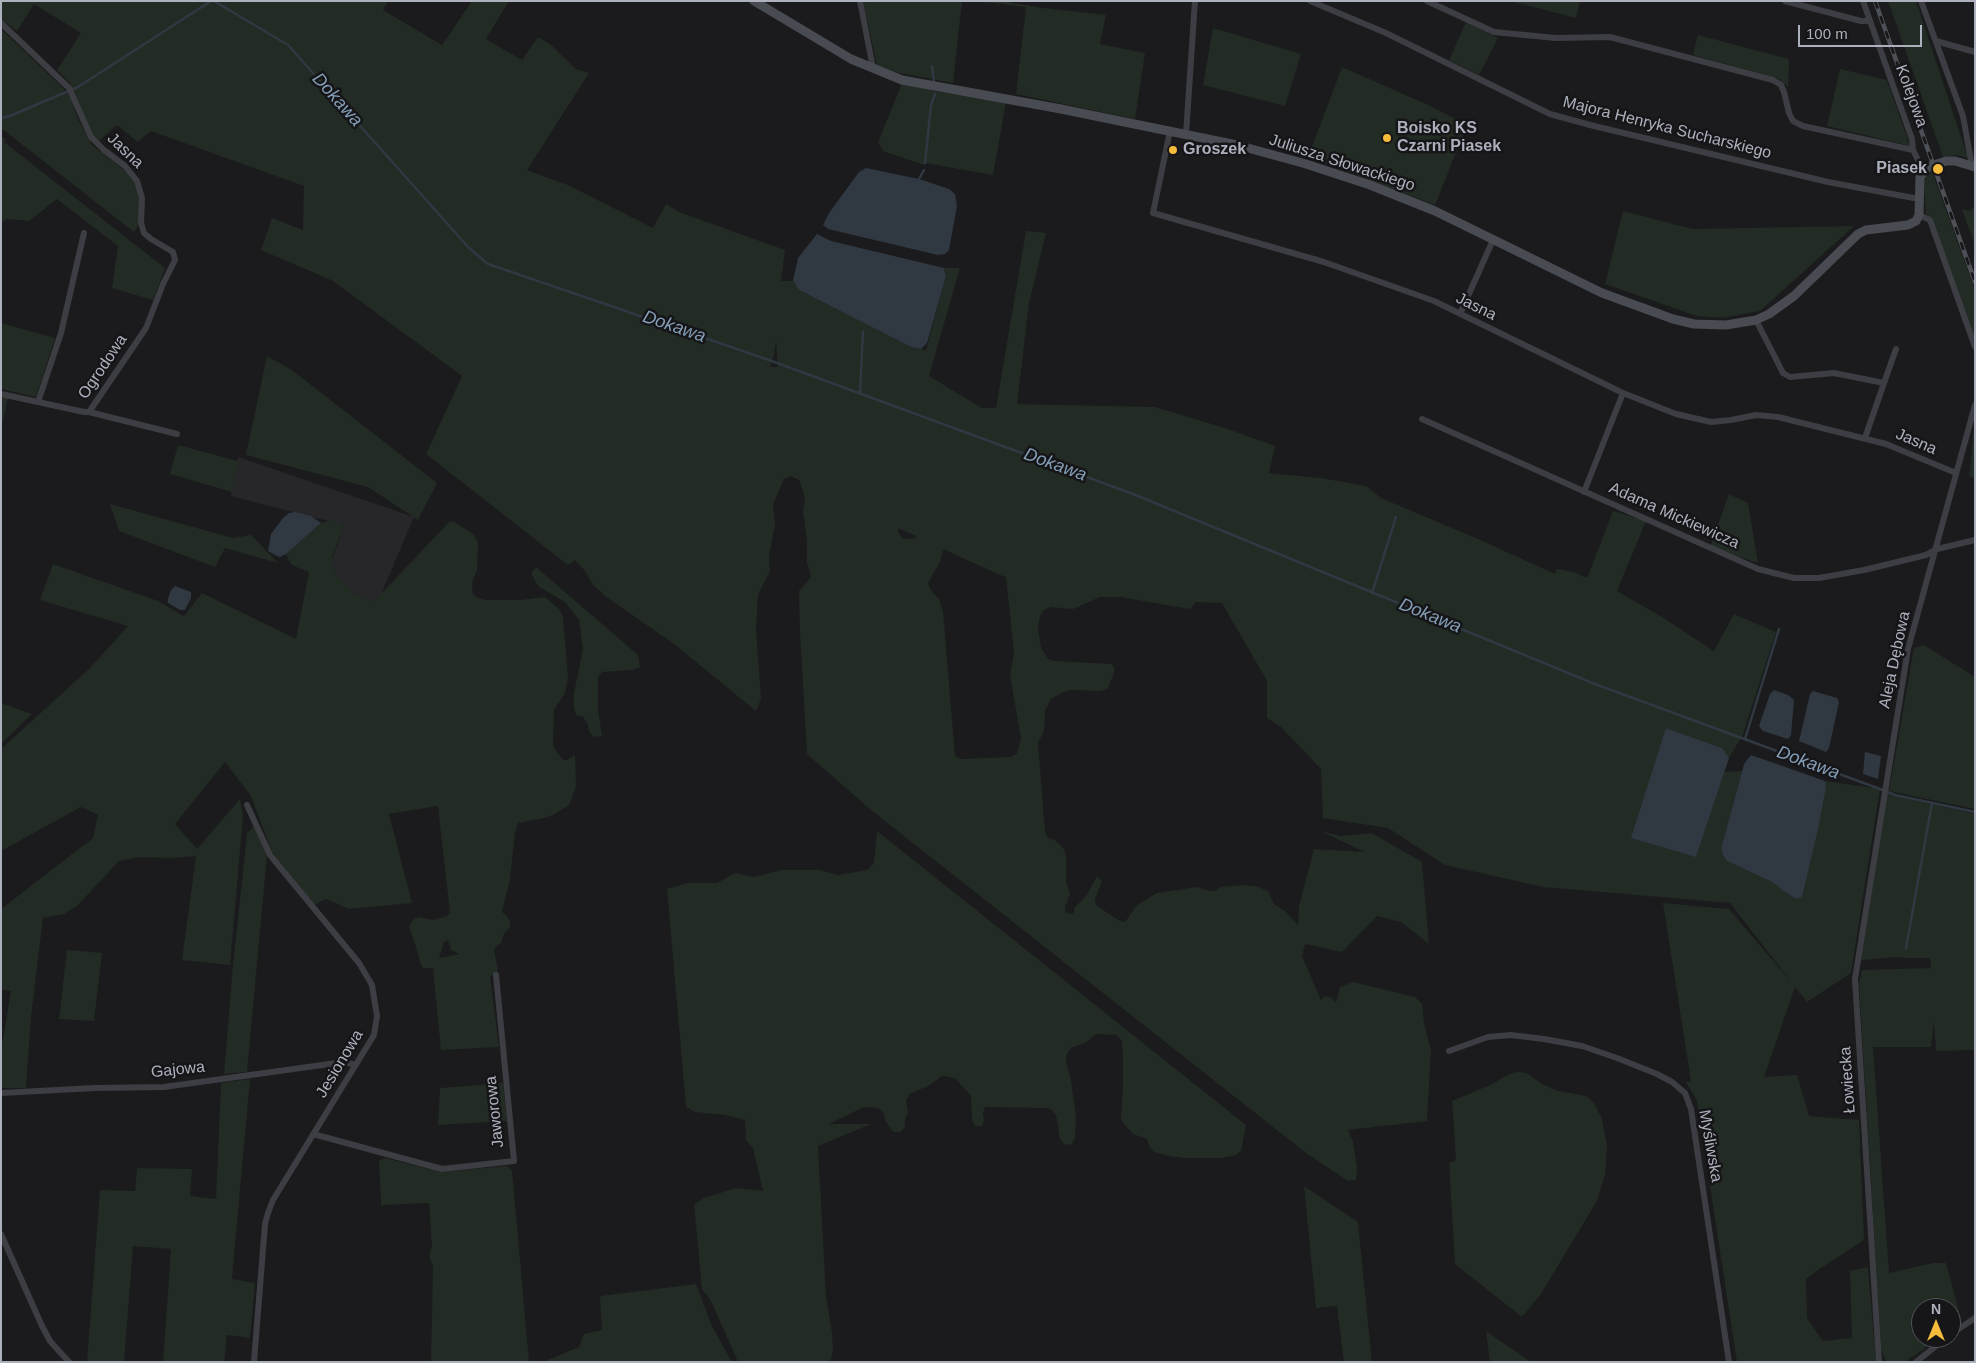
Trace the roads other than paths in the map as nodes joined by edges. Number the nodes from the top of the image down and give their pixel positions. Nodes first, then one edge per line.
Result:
1 (754, 1) edge
2 (860, 1) edge
3 (1195, 1) edge
4 (1310, 1) edge
5 (1426, 1) edge
6 (1785, 1) edge
7 (1863, 1) edge
8 (1921, 1) edge
9 (1870, 21) junction
10 (1, 23) edge
11 (1936, 41) junction
12 (1975, 52) edge
13 (873, 68) junction
14 (1170, 131) junction
15 (1186, 134) junction
16 (1914, 150) junction
17 (1973, 166) edge
18 (1924, 170) junction
19 (1919, 199) junction
20 (1919, 215) junction
21 (84, 233) dead end
22 (1492, 240) junction
23 (175, 256) joint
24 (1460, 314) junction
25 (1756, 320) junction
26 (1975, 347) edge
27 (1896, 349) dead end
28 (1884, 383) junction
29 (1623, 393) junction
30 (1, 394) edge
31 (38, 402) junction
32 (1975, 406) edge
33 (89, 412) junction
34 (1422, 419) dead end
35 (177, 434) dead end
36 (1865, 438) junction
37 (1956, 473) junction
38 (1584, 492) junction
39 (1975, 540) edge
40 (1937, 549) junction
41 (1884, 799) joint
42 (247, 805) dead end
43 (496, 975) dead end
44 (1449, 1051) dead end
45 (356, 1065) junction
46 (1, 1093) edge
47 (313, 1134) junction
48 (1, 1234) edge
49 (1972, 1319) edge
50 (1961, 1327) edge
51 (1934, 1348) edge
52 (69, 1362) edge
53 (254, 1362) edge
54 (1729, 1362) edge
55 (1879, 1362) edge
56 (1916, 1362) edge

1 - 13 street, Juliusza Słowackiego
2 - 13 street
3 - 15 street
4 - 19 street, Majora Henryka Sucharskiego
5 - 16 street
6 - 9 street
7 - 9 street, Kolejowa
8 - 11 street
9 - 16 street, Kolejowa
10 - 23 street, Jasna
11 - 12 street
11 - 17 street
13 - 14 street, Juliusza Słowackiego
14 - 15 street, Juliusza Słowackiego
14 - 24 street, Jasna
15 - 22 street, Juliusza Słowackiego
16 - 18 street, Kolejowa
17 - 18 street
18 - 19 street
19 - 20 street
20 - 25 street, Juliusza Słowackiego
20 - 26 street
21 - 31 street
22 - 24 street
22 - 25 street, Juliusza Słowackiego
23 - 33 street, Ogrodowa
24 - 29 street, Jasna
25 - 28 street
27 - 28 street
28 - 36 street
29 - 36 street, Jasna
29 - 38 street
30 - 31 street, Ogrodowa
31 - 33 street, Ogrodowa
32 - 37 street
33 - 35 street
34 - 38 street, Adama Mickiewicza
36 - 37 street, Jasna
37 - 40 street, Aleja Dębowa
38 - 40 street, Adama Mickiewicza
39 - 40 street, Adama Mickiewicza
40 - 41 street, Aleja Dębowa
41 - 55 street, Łowiecka
42 - 45 street, Jesionowa
43 - 47 street, Jaworowa
44 - 54 street, Myśliwska
45 - 46 street, Gajowa
45 - 47 street, Jesionowa
47 - 53 street, Jesionowa
48 - 52 street
49 - 50 street
51 - 56 street

